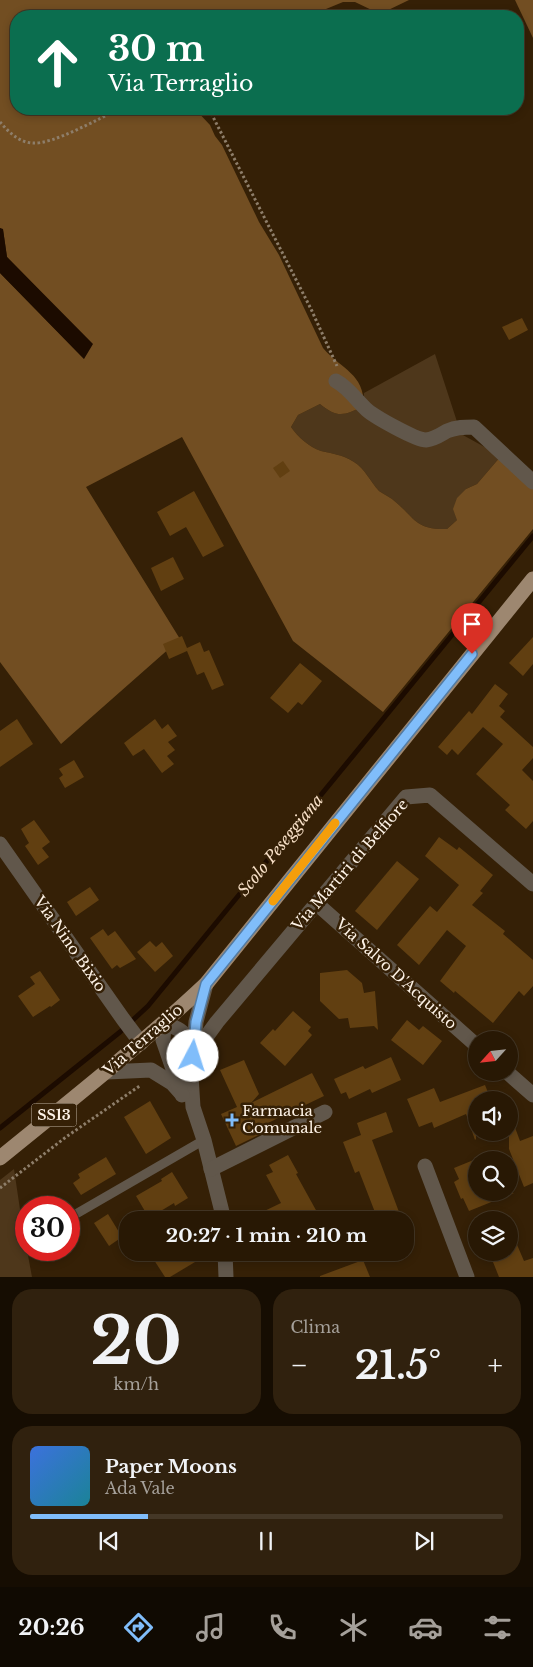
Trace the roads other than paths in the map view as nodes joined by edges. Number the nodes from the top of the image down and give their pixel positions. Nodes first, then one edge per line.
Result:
1 (340, 383) road end
2 (533, 482) edge
3 (533, 579) edge
4 (0, 844) edge
5 (532, 882) edge
6 (316, 903) junction
7 (206, 984) junction
8 (164, 1023) junction
9 (137, 1038) junction
10 (468, 1038) edge
11 (193, 1056) junction
12 (107, 1072) junction
13 (517, 1081) edge
14 (182, 1095) junction
15 (533, 1095) edge
16 (193, 1107) junction
17 (325, 1112) dead end
18 (204, 1140) junction
19 (0, 1158) edge
20 (425, 1166) dead end
21 (211, 1168) junction
22 (222, 1211) edge
23 (80, 1212) edge
24 (225, 1261) edge
25 (226, 1277) edge
26 (467, 1277) edge

1 - 2 street
3 - 7 main road, Via Terraglio / SS13
4 - 9 street, Via Nino Bixio
5 - 6 street, Via Martiri di Belfiore
6 - 10 street, Via Salvo D'Acquisto
6 - 11 street, Via Martiri di Belfiore
7 - 8 main road, Via Terraglio / SS13
7 - 11 street
8 - 9 main road, Via Terraglio / SS13
8 - 11 street
8 - 14 street
9 - 12 main road, Via Terraglio / SS13
11 - 16 street
12 - 14 street
12 - 19 main road, Via Terraglio / SS13
13 - 15 street
14 - 16 street
16 - 18 street
17 - 21 street
18 - 21 street
18 - 23 lane
20 - 26 street
21 - 22 street
24 - 25 street

